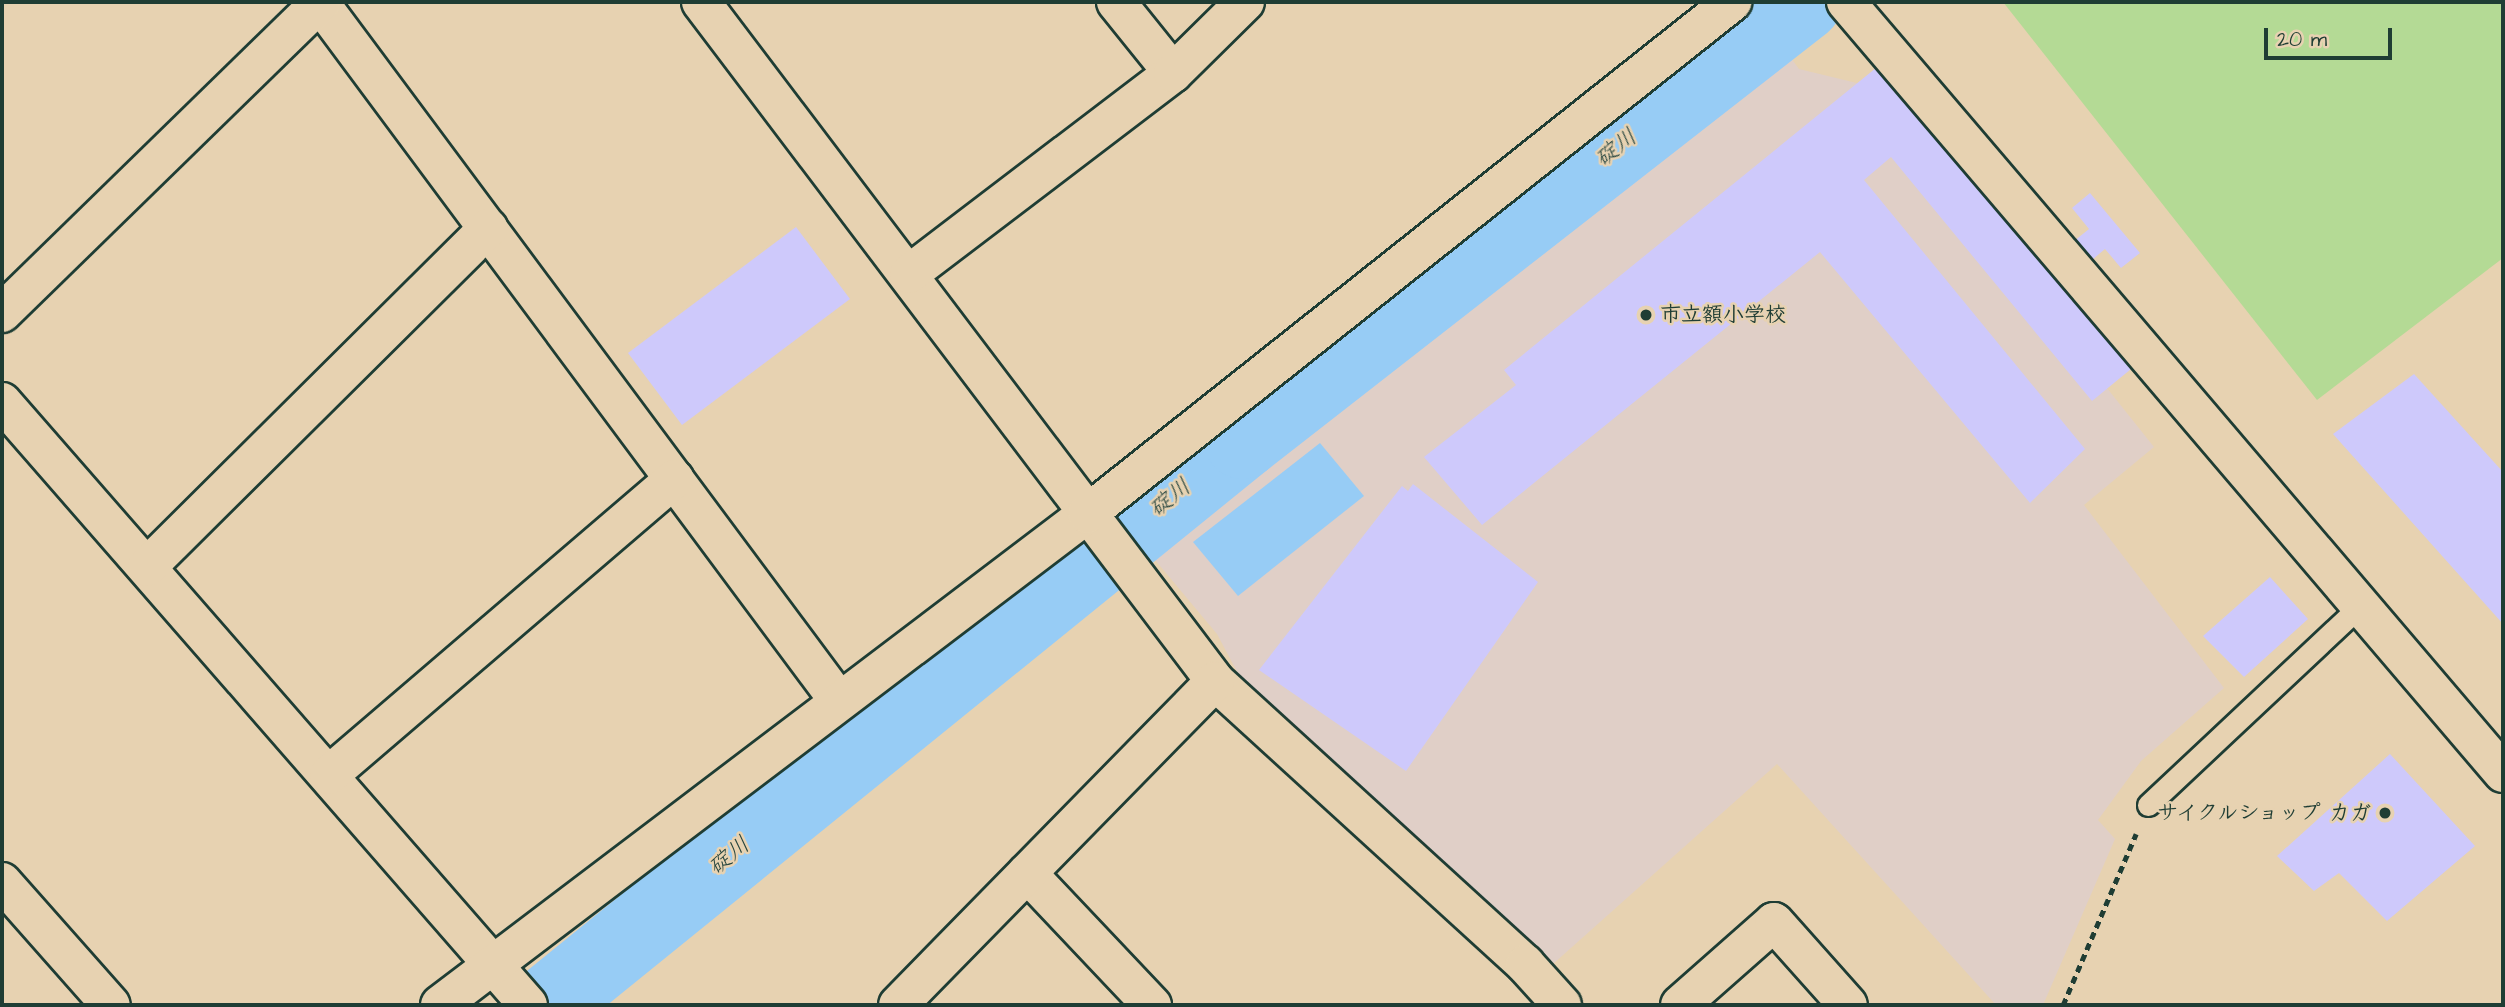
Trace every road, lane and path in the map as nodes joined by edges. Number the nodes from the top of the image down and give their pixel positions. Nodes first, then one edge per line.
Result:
1 (321, 2) edge
2 (701, 2) edge
3 (1116, 2) edge
4 (1245, 2) edge
5 (1732, 2) edge
6 (1846, 2) edge
7 (1173, 74) junction
8 (488, 228) junction
9 (909, 274) junction
10 (2, 313) edge
11 (2, 402) edge
12 (674, 479) junction
13 (1095, 525) junction
14 (147, 567) junction
15 (2360, 606) junction
16 (1214, 681) junction
17 (839, 701) junction
18 (2503, 773) edge
19 (329, 775) junction
20 (2148, 804) joint
21 (1027, 873) junction
22 (2, 882) edge
23 (513, 986) edge
24 (111, 1005) edge
25 (440, 1005) edge
26 (898, 1005) edge
27 (1152, 1005) edge
28 (1562, 1005) edge
29 (1681, 1005) edge
30 (1848, 1005) edge
31 (2063, 1005) edge

1 - 8 street
1 - 10 street
2 - 9 street
3 - 7 street
4 - 7 street
5 - 13 street
6 - 15 street
7 - 9 street
8 - 12 street
8 - 14 street
9 - 13 street
11 - 14 street
12 - 17 street
12 - 19 street
13 - 16 street
13 - 17 street
14 - 19 street
15 - 18 street
15 - 20 lane
16 - 21 street
16 - 28 street
17 - 23 street
19 - 23 street
20 - 31 path
21 - 26 street
21 - 27 street
22 - 24 street
23 - 25 street
29 - 30 street

